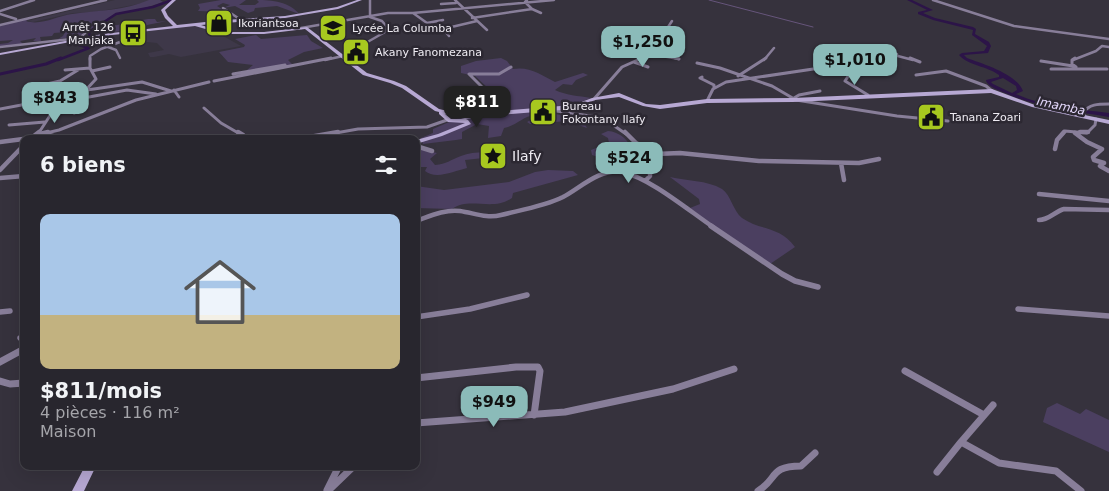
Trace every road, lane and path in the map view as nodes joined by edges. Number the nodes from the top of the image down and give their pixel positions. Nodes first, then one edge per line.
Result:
1 (34, 0) edge
2 (106, 0) edge
3 (174, 0) edge
4 (360, 0) edge
5 (370, 0) edge
6 (503, 0) edge
7 (554, 0) edge
8 (933, 0) edge
9 (526, 1) edge
10 (455, 2) edge
11 (441, 4) dead end
12 (506, 4) junction
13 (223, 8) dead end
14 (461, 8) junction
15 (532, 9) junction
16 (0, 11) edge
17 (412, 13) junction
18 (540, 14) dead end
19 (370, 15) junction
20 (472, 18) junction
21 (18, 20) junction
22 (241, 20) junction
23 (443, 20) dead end
24 (476, 21) junction
25 (672, 21) dead end
26 (194, 24) junction
27 (0, 25) edge
28 (177, 27) junction
29 (301, 28) junction
30 (89, 29) dead end
31 (487, 30) dead end
32 (128, 32) junction
33 (449, 36) dead end
34 (80, 38) junction
35 (1109, 39) edge
36 (0, 47) edge
37 (107, 47) junction
38 (1109, 47) edge
39 (774, 48) dead end
40 (649, 51) junction
41 (0, 54) edge
42 (897, 54) dead end
43 (891, 55) junction
44 (343, 56) junction
45 (120, 58) dead end
46 (679, 59) dead end
47 (1041, 61) dead end
48 (634, 62) junction
49 (920, 62) dead end
50 (697, 63) dead end
51 (293, 66) junction
52 (511, 66) dead end
53 (648, 67) dead end
54 (1076, 67) junction
55 (110, 68) dead end
56 (91, 69) junction
57 (1051, 69) dead end
58 (1083, 69) junction
59 (65, 70) dead end
60 (78, 70) junction
61 (841, 70) junction
62 (1107, 70) dead end
63 (233, 74) dead end
64 (916, 75) dead end
65 (702, 76) dead end
66 (738, 76) junction
67 (744, 78) junction
68 (38, 86) dead end
69 (714, 88) junction
70 (173, 91) junction
71 (992, 91) junction
72 (85, 92) junction
73 (160, 94) junction
74 (868, 95) junction
75 (179, 97) dead end
76 (76, 98) junction
77 (594, 98) junction
78 (828, 98) junction
79 (50, 99) junction
80 (795, 99) junction
81 (707, 101) junction
82 (1109, 104) edge
83 (42, 107) dead end
84 (0, 108) edge
85 (204, 108) dead end
86 (550, 110) junction
87 (1084, 113) junction
88 (74, 114) dead end
89 (447, 116) junction
90 (1096, 119) junction
91 (948, 121) dead end
92 (44, 122) junction
93 (1109, 122) edge
94 (9, 125) dead end
95 (1075, 133) junction
96 (38, 135) edge
97 (43, 135) edge
98 (243, 135) edge
99 (322, 135) edge
100 (20, 139) edge
101 (420, 141) edge
102 (0, 142) edge
103 (420, 147) edge
104 (1055, 149) dead end
105 (20, 150) edge
106 (432, 151) dead end
107 (652, 153) junction
108 (879, 159) dead end
109 (841, 163) junction
110 (0, 170) edge
111 (1109, 171) edge
112 (20, 176) edge
113 (0, 178) edge
114 (645, 180) junction
115 (844, 180) dead end
116 (1039, 194) dead end
117 (1109, 201) edge
118 (1109, 210) edge
119 (420, 219) edge
120 (1039, 220) dead end
121 (818, 287) dead end
122 (527, 295) dead end
123 (1018, 309) dead end
124 (10, 311) dead end
125 (0, 312) edge
126 (420, 316) edge
127 (1109, 316) edge
128 (20, 351) edge
129 (0, 362) edge
130 (734, 369) dead end
131 (904, 371) dead end
132 (420, 378) edge
133 (0, 381) edge
134 (20, 383) edge
135 (993, 405) dead end
136 (534, 415) junction
137 (984, 415) junction
138 (420, 422) edge
139 (961, 442) junction
140 (815, 453) dead end
141 (89, 470) edge
142 (337, 470) edge
143 (350, 470) edge
144 (937, 472) dead end
145 (78, 491) edge
146 (327, 491) edge
147 (758, 491) edge
148 (1081, 491) edge

1 - 16 street
2 - 21 street
3 - 28 street
4 - 22 street
5 - 19 street
6 - 12 street
7 - 9 street
8 - 35 street
9 - 12 street
9 - 15 street
10 - 11 street
10 - 14 street
12 - 14 street
13 - 22 street
14 - 17 street
14 - 20 street
15 - 18 street
15 - 20 street
16 - 21 street
17 - 19 street
17 - 23 street
19 - 29 street
19 - 44 street
20 - 24 street
21 - 27 street
22 - 26 street
24 - 31 street
24 - 33 street
25 - 40 street
26 - 28 street
26 - 29 street
28 - 32 street
29 - 44 street
30 - 34 street
32 - 34 street
32 - 37 street
34 - 36 street
34 - 41 street
37 - 45 street
37 - 56 street
38 - 54 street
39 - 66 street
40 - 46 street
40 - 48 street
42 - 43 street
43 - 49 street
43 - 61 street
44 - 51 street
44 - 89 street
47 - 54 street
48 - 53 street
48 - 77 street
50 - 66 street
51 - 63 street
51 - 70 street
52 - 89 street
54 - 58 street
55 - 56 street
56 - 60 street
56 - 72 street
57 - 58 street
58 - 62 street
59 - 60 street
60 - 68 street
61 - 67 street
61 - 74 street
64 - 71 street
65 - 69 street
66 - 67 street
67 - 69 street
67 - 80 street
69 - 81 street
70 - 72 street
70 - 73 street
70 - 75 street
71 - 74 street
71 - 87 street
72 - 76 street
72 - 79 street
73 - 76 street
73 - 97 street
74 - 78 street
76 - 88 street
76 - 92 street
77 - 81 street
77 - 86 street
78 - 80 street
78 - 80 street
79 - 83 street
79 - 84 street
80 - 81 street
80 - 91 street
82 - 87 street
85 - 98 street
86 - 89 street
86 - 107 street
87 - 90 street
89 - 99 street
89 - 101 street
90 - 93 street
90 - 95 street
92 - 94 street
92 - 96 street
95 - 104 street
95 - 111 street
100 - 102 street
103 - 106 street
105 - 110 street
107 - 109 street
107 - 114 street
108 - 109 street
109 - 115 street
112 - 113 street
114 - 119 street
114 - 121 street
116 - 117 street
118 - 120 street
122 - 126 street
123 - 127 street
124 - 125 street
128 - 129 street
130 - 136 street
131 - 137 street
132 - 136 street
133 - 134 street
135 - 137 street
136 - 138 street
137 - 139 street
139 - 144 street
139 - 148 street
140 - 147 street
141 - 145 street
142 - 146 street
143 - 146 street

